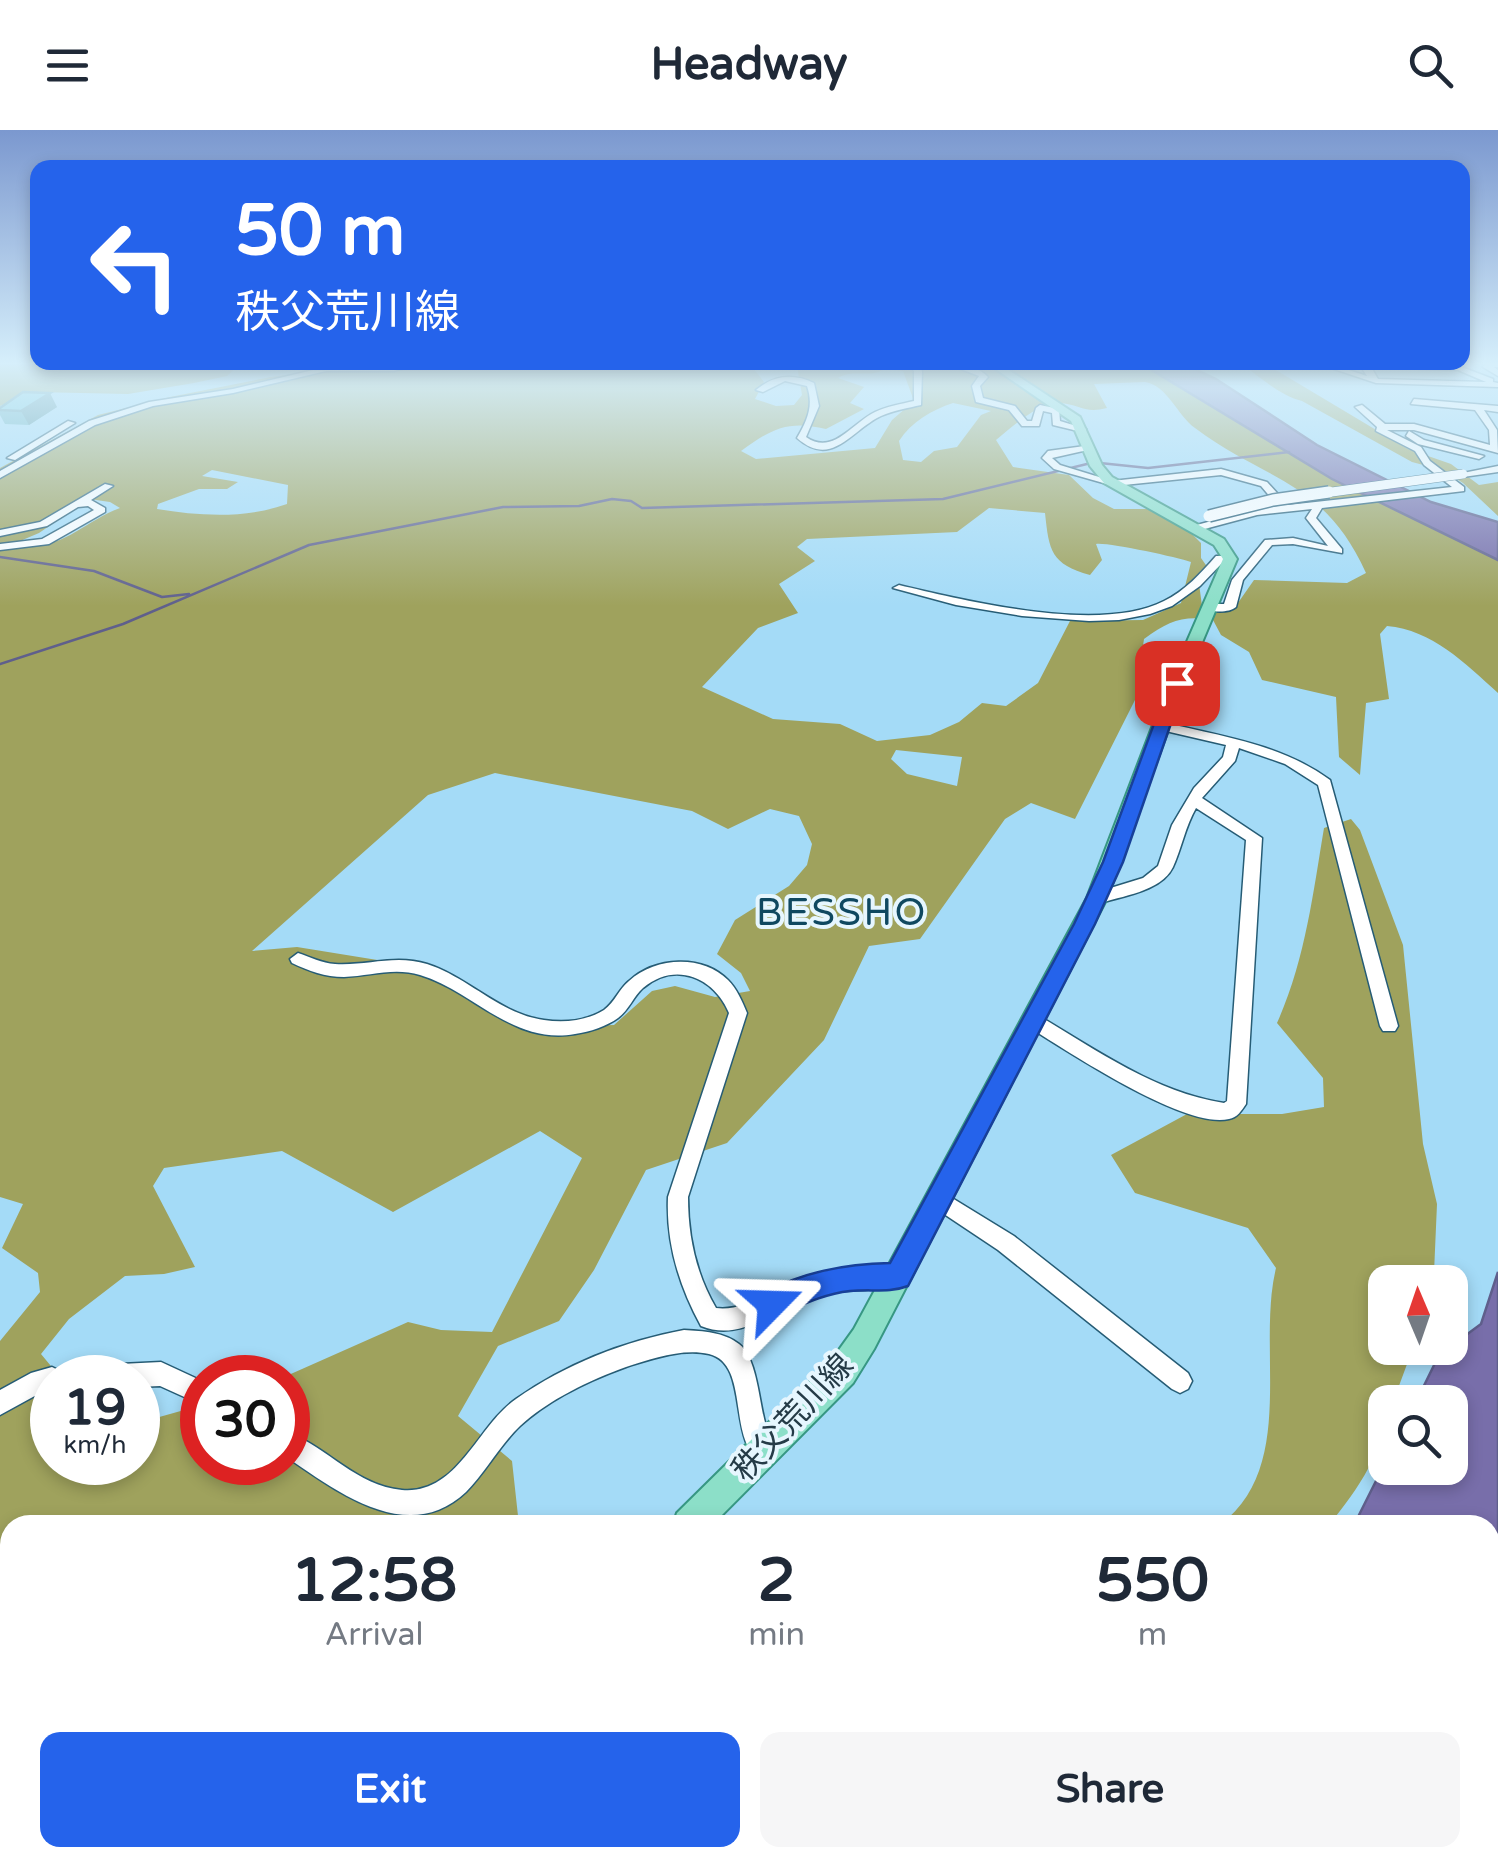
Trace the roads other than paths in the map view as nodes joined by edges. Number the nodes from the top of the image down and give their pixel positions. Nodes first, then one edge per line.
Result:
1 (35, 444) edge
2 (55, 444) edge
3 (808, 444) edge
4 (833, 444) edge
5 (1088, 444) edge
6 (1408, 444) edge
7 (1435, 444) edge
8 (1467, 444) edge
9 (1497, 453) edge
10 (1092, 457) junction
11 (0, 464) edge
12 (1498, 470) edge
13 (0, 475) edge
14 (1111, 482) junction
15 (108, 486) dead end
16 (74, 505) junction
17 (1319, 505) junction
18 (1286, 508) junction
19 (1197, 522) junction
20 (0, 533) edge
21 (0, 548) edge
22 (1230, 559) junction
23 (899, 588) dead end
24 (1210, 607) junction
25 (1162, 726) junction
26 (1233, 745) junction
27 (1196, 801) junction
28 (1096, 898) junction
29 (298, 960) dead end
30 (1033, 1020) junction
31 (1388, 1026) dead end
32 (939, 1199) junction
33 (898, 1276) junction
34 (1180, 1380) dead end
35 (30, 1386) edge
36 (0, 1402) edge
37 (766, 1451) junction
38 (310, 1458) edge
39 (700, 1515) edge

1 - 11 street
2 - 13 street
3 - 4 street
5 - 10 main road
6 - 17 street
7 - 9 street
8 - 9 street
10 - 14 main road
10 - 14 street
12 - 19 street, bridge
14 - 18 street
14 - 19 main road
15 - 16 street
16 - 20 street
16 - 21 street
17 - 18 street
17 - 24 street
18 - 19 street
19 - 22 main road
22 - 23 street
22 - 24 main road, 秩父荒川線
24 - 25 main road, 秩父荒川線
25 - 26 street
25 - 28 main road, 秩父荒川線
26 - 27 street
26 - 31 street
27 - 28 street
27 - 30 street
28 - 30 main road, 秩父荒川線
29 - 33 street
30 - 32 main road, 秩父荒川線
32 - 33 main road, 秩父荒川線
32 - 34 street
33 - 37 main road, 秩父荒川線
35 - 36 street
37 - 38 street
37 - 39 main road, 秩父荒川線

